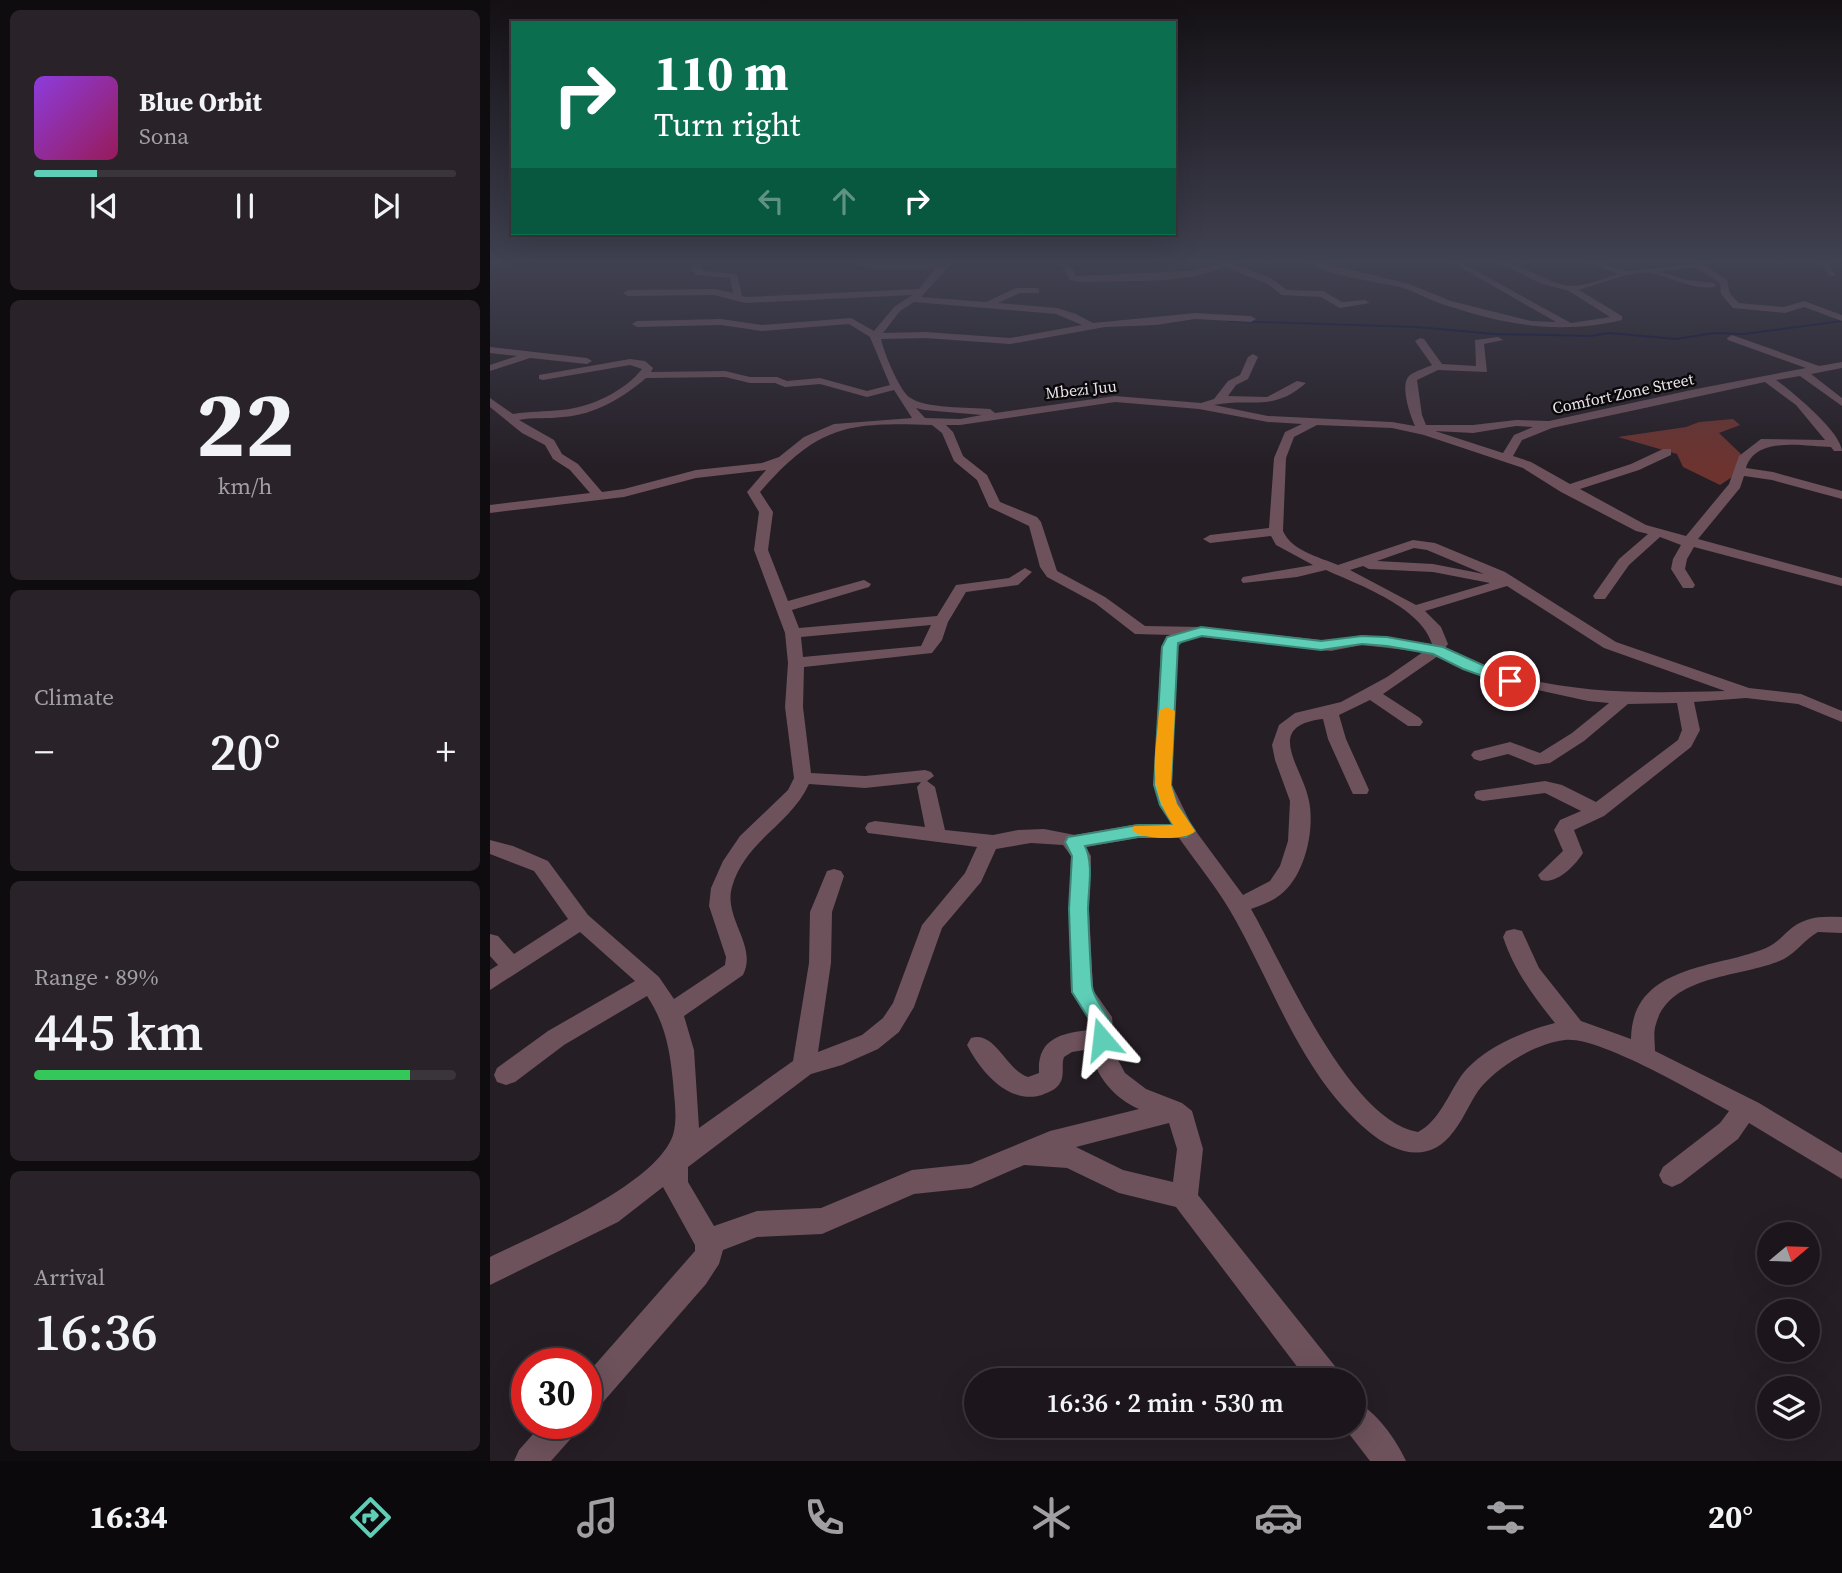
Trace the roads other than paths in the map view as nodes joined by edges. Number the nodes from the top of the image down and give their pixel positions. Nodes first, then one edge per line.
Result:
1 (866, 330) edge
2 (880, 330) edge
3 (1074, 330) edge
4 (875, 336) junction
5 (1732, 338) dead end
6 (1498, 340) dead end
7 (1420, 341) dead end
8 (490, 350) edge
9 (531, 354) junction
10 (1253, 357) dead end
11 (609, 365) junction
12 (1842, 365) edge
13 (1436, 367) junction
14 (490, 368) edge
15 (1817, 369) junction
16 (1800, 372) junction
17 (643, 375) junction
18 (543, 377) dead end
19 (1770, 380) junction
20 (1301, 383) dead end
21 (1820, 385) junction
22 (898, 386) junction
23 (604, 390) dead end
24 (623, 392) junction
25 (905, 399) junction
26 (1219, 400) junction
27 (1415, 400) junction
28 (490, 401) edge
29 (1842, 402) edge
30 (1199, 406) junction
31 (1036, 409) junction
32 (510, 418) junction
33 (1268, 419) junction
34 (1319, 421) junction
35 (930, 422) junction
36 (1369, 422) junction
37 (1548, 425) junction
38 (1417, 428) junction
39 (1293, 432) junction
40 (1839, 449) edge
41 (1667, 452) dead end
42 (1506, 457) junction
43 (779, 463) junction
44 (1739, 471) junction
45 (1566, 489) junction
46 (1842, 495) edge
47 (599, 496) junction
48 (490, 509) edge
49 (1276, 531) junction
50 (1656, 534) junction
51 (1210, 539) dead end
52 (1688, 543) junction
53 (1337, 569) junction
54 (1024, 572) dead end
55 (1248, 580) dead end
56 (1842, 582) edge
57 (1514, 583) junction
58 (864, 584) dead end
59 (1688, 585) dead end
60 (1600, 596) dead end
61 (785, 607) junction
62 (1414, 610) junction
63 (941, 620) junction
64 (1188, 633) junction
65 (793, 634) junction
66 (1437, 650) junction
67 (796, 663) junction
68 (1369, 692) junction
69 (1746, 693) junction
70 (1685, 698) junction
71 (1624, 699) junction
72 (1330, 713) junction
73 (1842, 717) edge
74 (1414, 722) dead end
75 (1480, 755) dead end
76 (803, 778) junction
77 (1360, 790) dead end
78 (1483, 795) dead end
79 (1597, 811) junction
80 (875, 828) dead end
81 (1186, 831) junction
82 (936, 835) junction
83 (992, 842) junction
84 (1074, 842) junction
85 (490, 846) edge
86 (1548, 875) dead end
87 (834, 876) dead end
88 (1239, 905) junction
89 (581, 921) junction
90 (1842, 925) edge
91 (1514, 937) dead end
92 (490, 942) edge
93 (511, 965) junction
94 (490, 981) edge
95 (651, 983) junction
96 (671, 1013) junction
97 (1574, 1030) junction
98 (1102, 1039) junction
99 (979, 1045) dead end
100 (1643, 1056) junction
101 (804, 1066) junction
102 (506, 1075) dead end
103 (1745, 1108) junction
104 (1173, 1111) junction
105 (1015, 1155) junction
106 (674, 1163) junction
107 (1842, 1167) edge
108 (1672, 1175) dead end
109 (1184, 1197) junction
110 (709, 1244) junction
111 (490, 1271) edge
112 (1317, 1368) edge
113 (602, 1380) edge
114 (1366, 1431) edge
115 (550, 1439) edge
116 (530, 1461) edge
117 (1390, 1461) edge

1 - 4 street
2 - 4 street
3 - 4 street
4 - 22 street
5 - 15 street
6 - 13 street
7 - 13 street
8 - 9 street
9 - 11 street
9 - 14 street
10 - 26 street
11 - 17 street
11 - 18 street
12 - 15 street, Comfort Zone Street
13 - 27 street
15 - 16 street, Comfort Zone Street
16 - 19 street, Comfort Zone Street
16 - 21 street
17 - 22 street
17 - 24 street
19 - 21 street
19 - 37 street, Comfort Zone Street
19 - 40 street
20 - 26 street
21 - 29 street
22 - 25 street
23 - 24 street
24 - 32 street
25 - 31 street
25 - 35 street
26 - 30 street
27 - 36 street
27 - 38 street
28 - 32 street
30 - 31 street, Mbezi Juu
30 - 33 street, Mbezi Juu
31 - 35 street, Mbezi Juu
32 - 47 street
33 - 34 street
33 - 39 street
34 - 36 street
34 - 39 street
35 - 43 street, Mbezi Juu
35 - 64 street
36 - 38 street
37 - 38 street
37 - 42 street, Comfort Zone Street
38 - 42 street
39 - 49 street
40 - 44 street
41 - 45 street
42 - 45 street
43 - 47 street
43 - 61 street, Mbezi Juu
44 - 46 street
44 - 52 street
45 - 50 street
47 - 48 street
49 - 51 street
49 - 53 street
50 - 52 street
50 - 60 street
52 - 56 street
52 - 59 street
53 - 55 street
53 - 57 street
53 - 57 street
53 - 62 street
54 - 63 street
57 - 62 street
57 - 69 street
58 - 61 street
61 - 65 street
62 - 66 street
63 - 65 street
63 - 67 street
64 - 66 street
64 - 81 street
65 - 67 street
66 - 68 street
66 - 71 street
67 - 76 street
68 - 72 street
68 - 74 street
69 - 70 street
69 - 73 street
70 - 71 street
70 - 79 street
71 - 75 street
72 - 77 street
72 - 88 street
76 - 82 street
76 - 96 street
78 - 79 street
79 - 86 street
80 - 82 street
81 - 84 street
81 - 88 street
82 - 83 street
83 - 84 street
83 - 101 street
84 - 98 street
85 - 89 street
87 - 101 street
88 - 97 street
89 - 93 street
89 - 95 street
90 - 100 street
91 - 97 street
92 - 93 street
93 - 94 street
95 - 96 street
95 - 102 street
96 - 106 street
97 - 100 street
98 - 99 street
98 - 104 street
100 - 103 street
101 - 106 street
103 - 107 street
103 - 108 street
104 - 105 street
104 - 109 street
105 - 109 street
105 - 110 street
106 - 110 street
106 - 111 street
109 - 112 street
110 - 113 street
114 - 117 street
115 - 116 street

